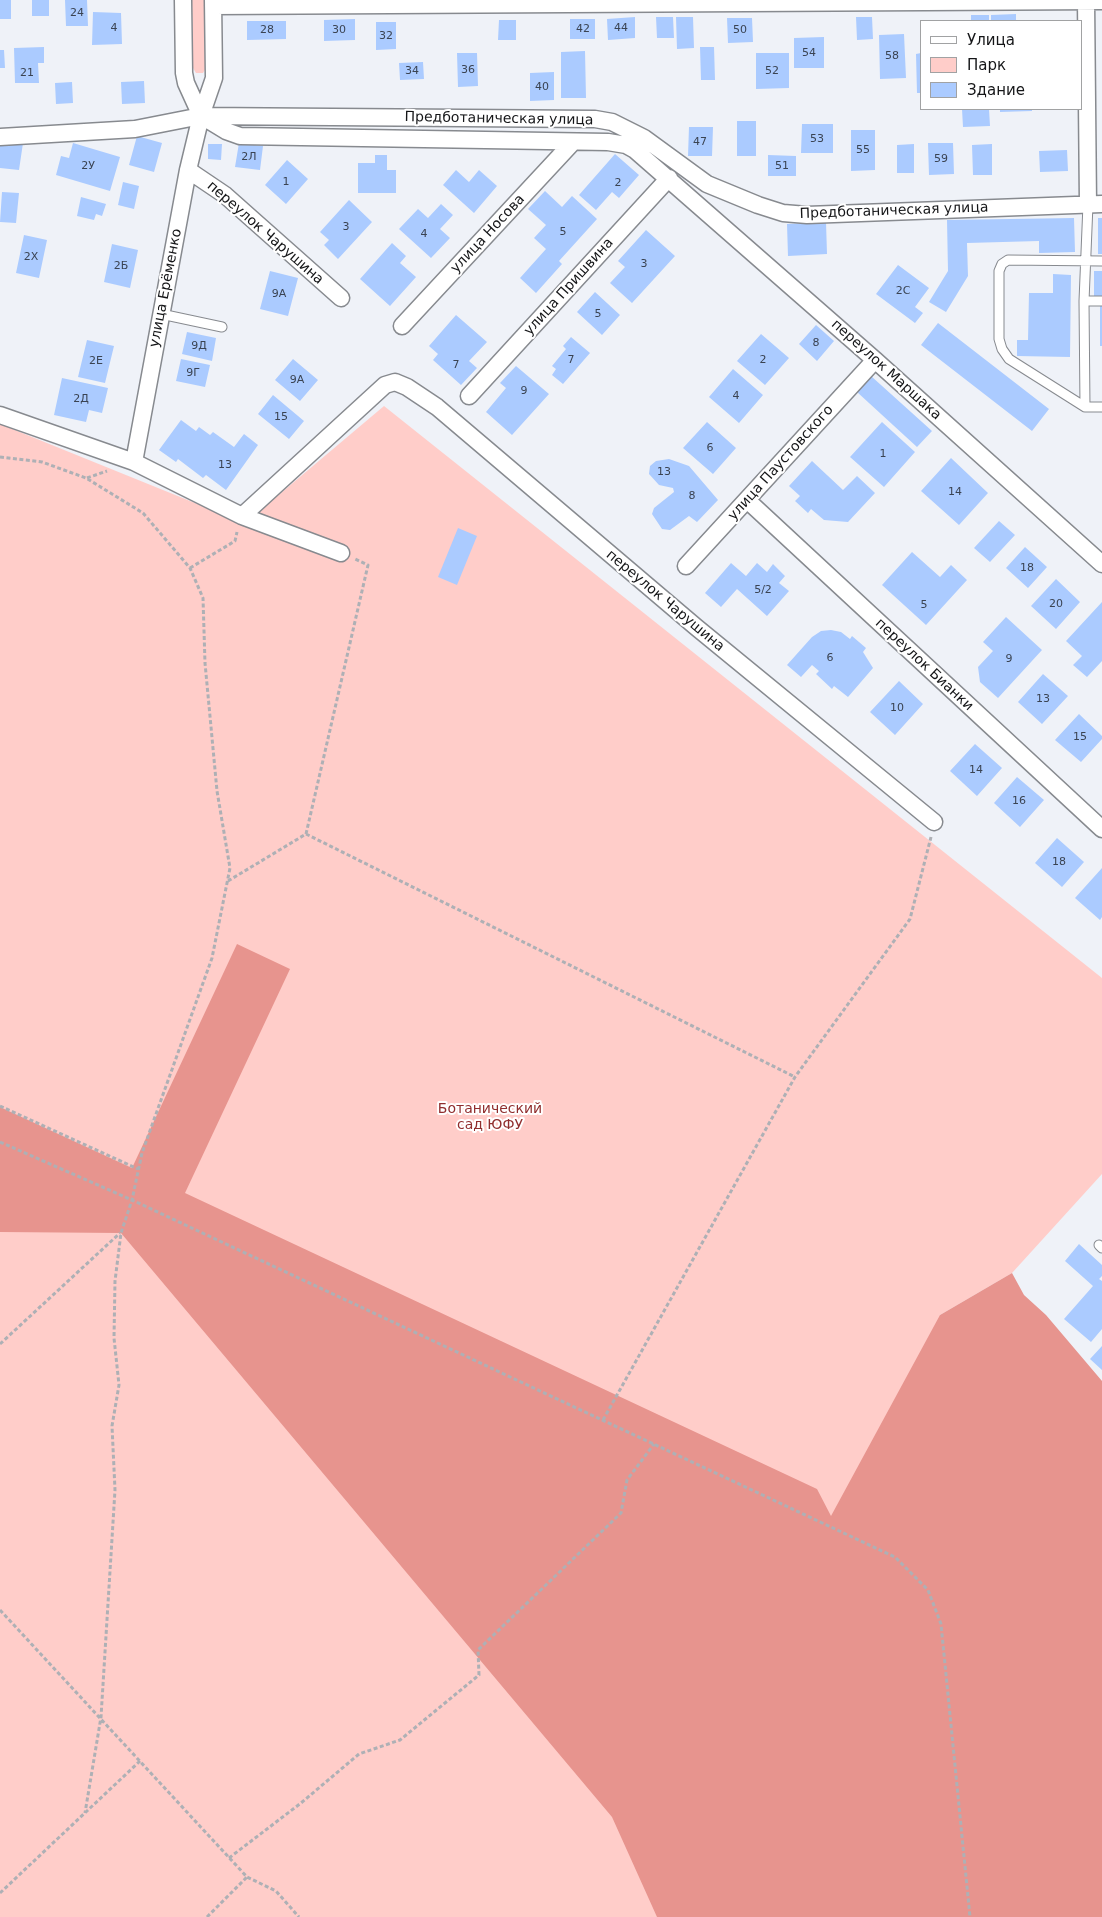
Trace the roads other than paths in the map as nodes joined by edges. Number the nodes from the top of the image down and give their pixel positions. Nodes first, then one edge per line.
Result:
1 (182, 0) edge
2 (1091, 1) edge
3 (213, 3) edge
4 (201, 116) junction
5 (0, 137) edge
6 (573, 142) junction
7 (188, 170) junction
8 (668, 178) junction
9 (1095, 204) edge
10 (1085, 260) junction
11 (1102, 261) edge
12 (341, 298) dead end
13 (1084, 301) junction
14 (1102, 301) edge
15 (161, 314) junction
16 (402, 326) dead end
17 (222, 327) dead end
18 (875, 360) junction
19 (469, 396) dead end
20 (1085, 407) junction
21 (1102, 407) edge
22 (0, 415) edge
23 (134, 462) junction
24 (747, 500) junction
25 (242, 516) junction
26 (341, 554) road end
27 (1102, 564) edge
28 (686, 566) dead end
29 (934, 822) road end
30 (1102, 829) edge

1 - 4 street
2 - 3 street
2 - 9 street
3 - 4 street, улица Ерёменко
4 - 5 street, Предботаническая улица
4 - 6 street, Предботаническая улица
4 - 7 street, улица Ерёменко
4 - 9 street, Предботаническая улица
6 - 8 street, Предботаническая улица
6 - 16 street, улица Носова
7 - 12 street, переулок Чарушина
7 - 15 street, улица Ерёменко
8 - 18 street, переулок Маршака
8 - 19 street, улица Пришвина
9 - 10 lane
10 - 11 lane
10 - 13 lane
10 - 20 lane
13 - 14 lane
13 - 20 lane
15 - 17 lane
15 - 23 street, улица Ерёменко
18 - 24 street, улица Паустовского
18 - 27 street, переулок Маршака
20 - 21 lane
22 - 23 street
23 - 25 street
24 - 28 street, улица Паустовского
24 - 30 street, переулок Бианки
25 - 26 street
25 - 29 street, переулок Чарушина

